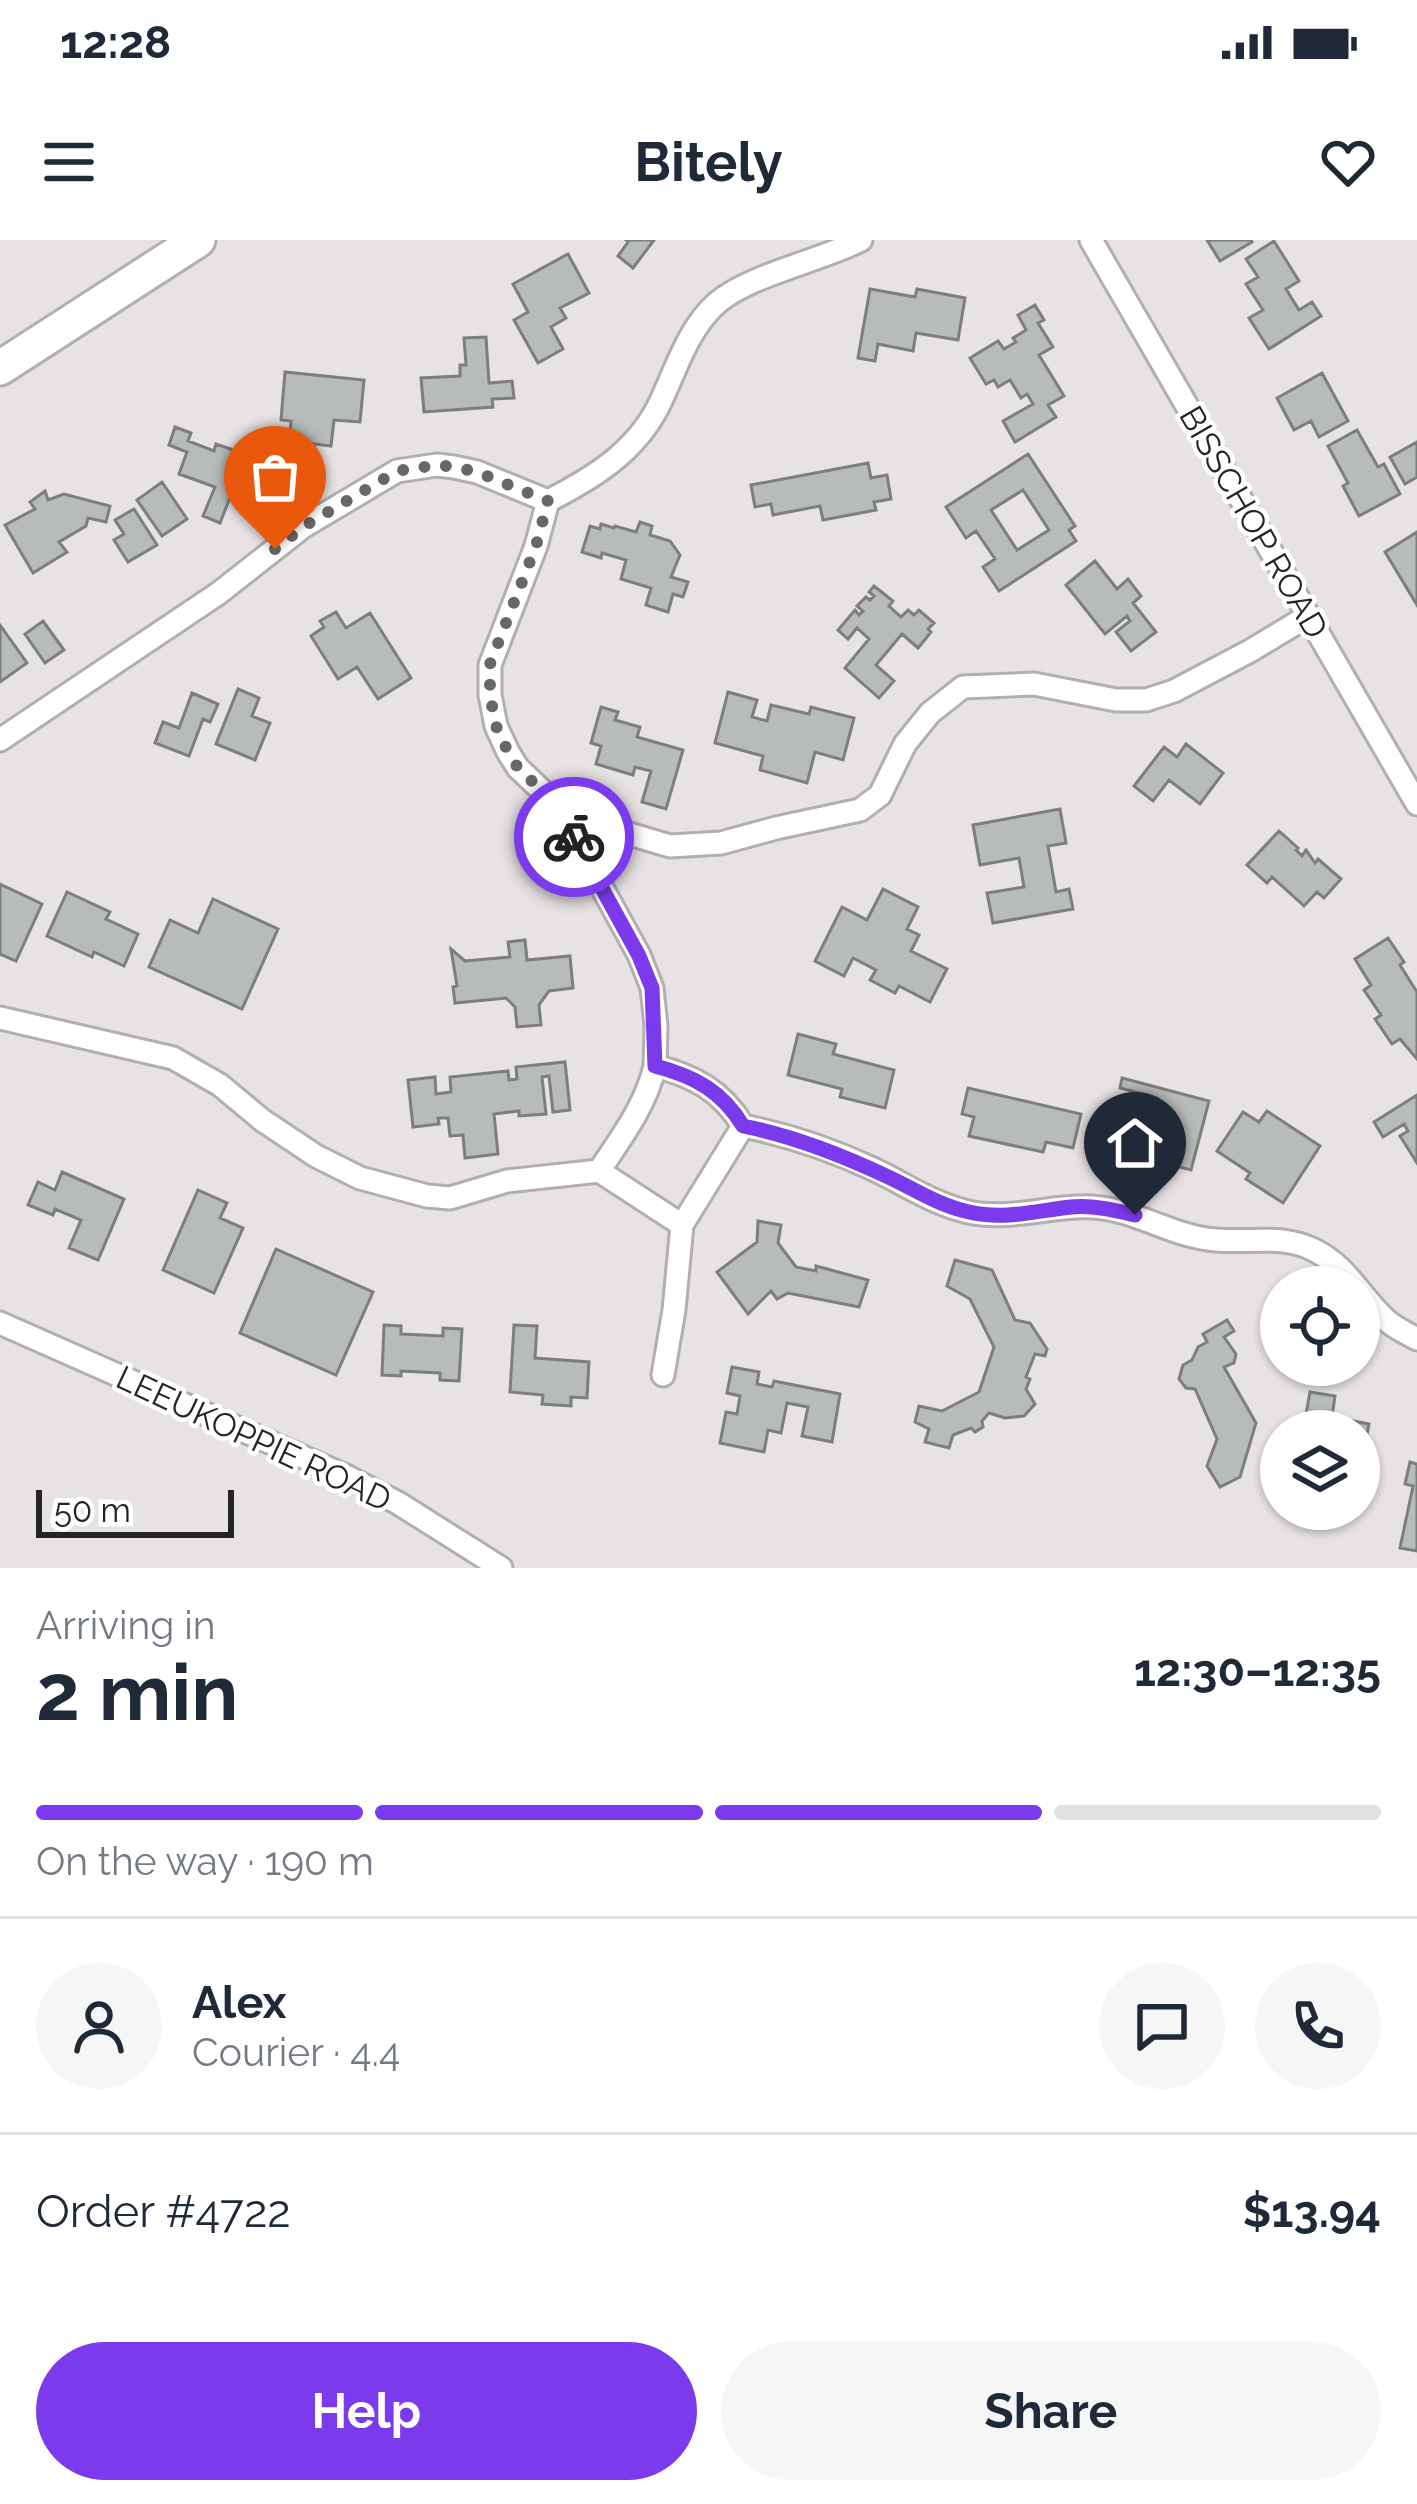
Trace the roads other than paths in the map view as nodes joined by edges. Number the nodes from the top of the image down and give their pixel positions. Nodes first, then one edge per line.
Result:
1 (198, 240) edge
2 (861, 240) edge
3 (1091, 240) edge
4 (0, 368) edge
5 (548, 501) junction
6 (1308, 616) junction
7 (0, 740) edge
8 (556, 804) junction
9 (1417, 804) edge
10 (0, 1018) edge
11 (655, 1066) junction
12 (743, 1126) junction
13 (599, 1171) junction
14 (682, 1226) junction
15 (0, 1323) edge
16 (1417, 1339) edge
17 (663, 1375) dead end
18 (501, 1568) edge

1 - 4 main road
2 - 5 street
3 - 6 street, BISSCHOP ROAD
5 - 7 street
5 - 8 street
6 - 8 street
6 - 9 street, BISSCHOP ROAD
8 - 11 street
10 - 13 street
11 - 12 street
11 - 13 street
12 - 14 street
12 - 16 street
13 - 14 street
14 - 17 street
15 - 18 street, LEEUKOPPIE ROAD

